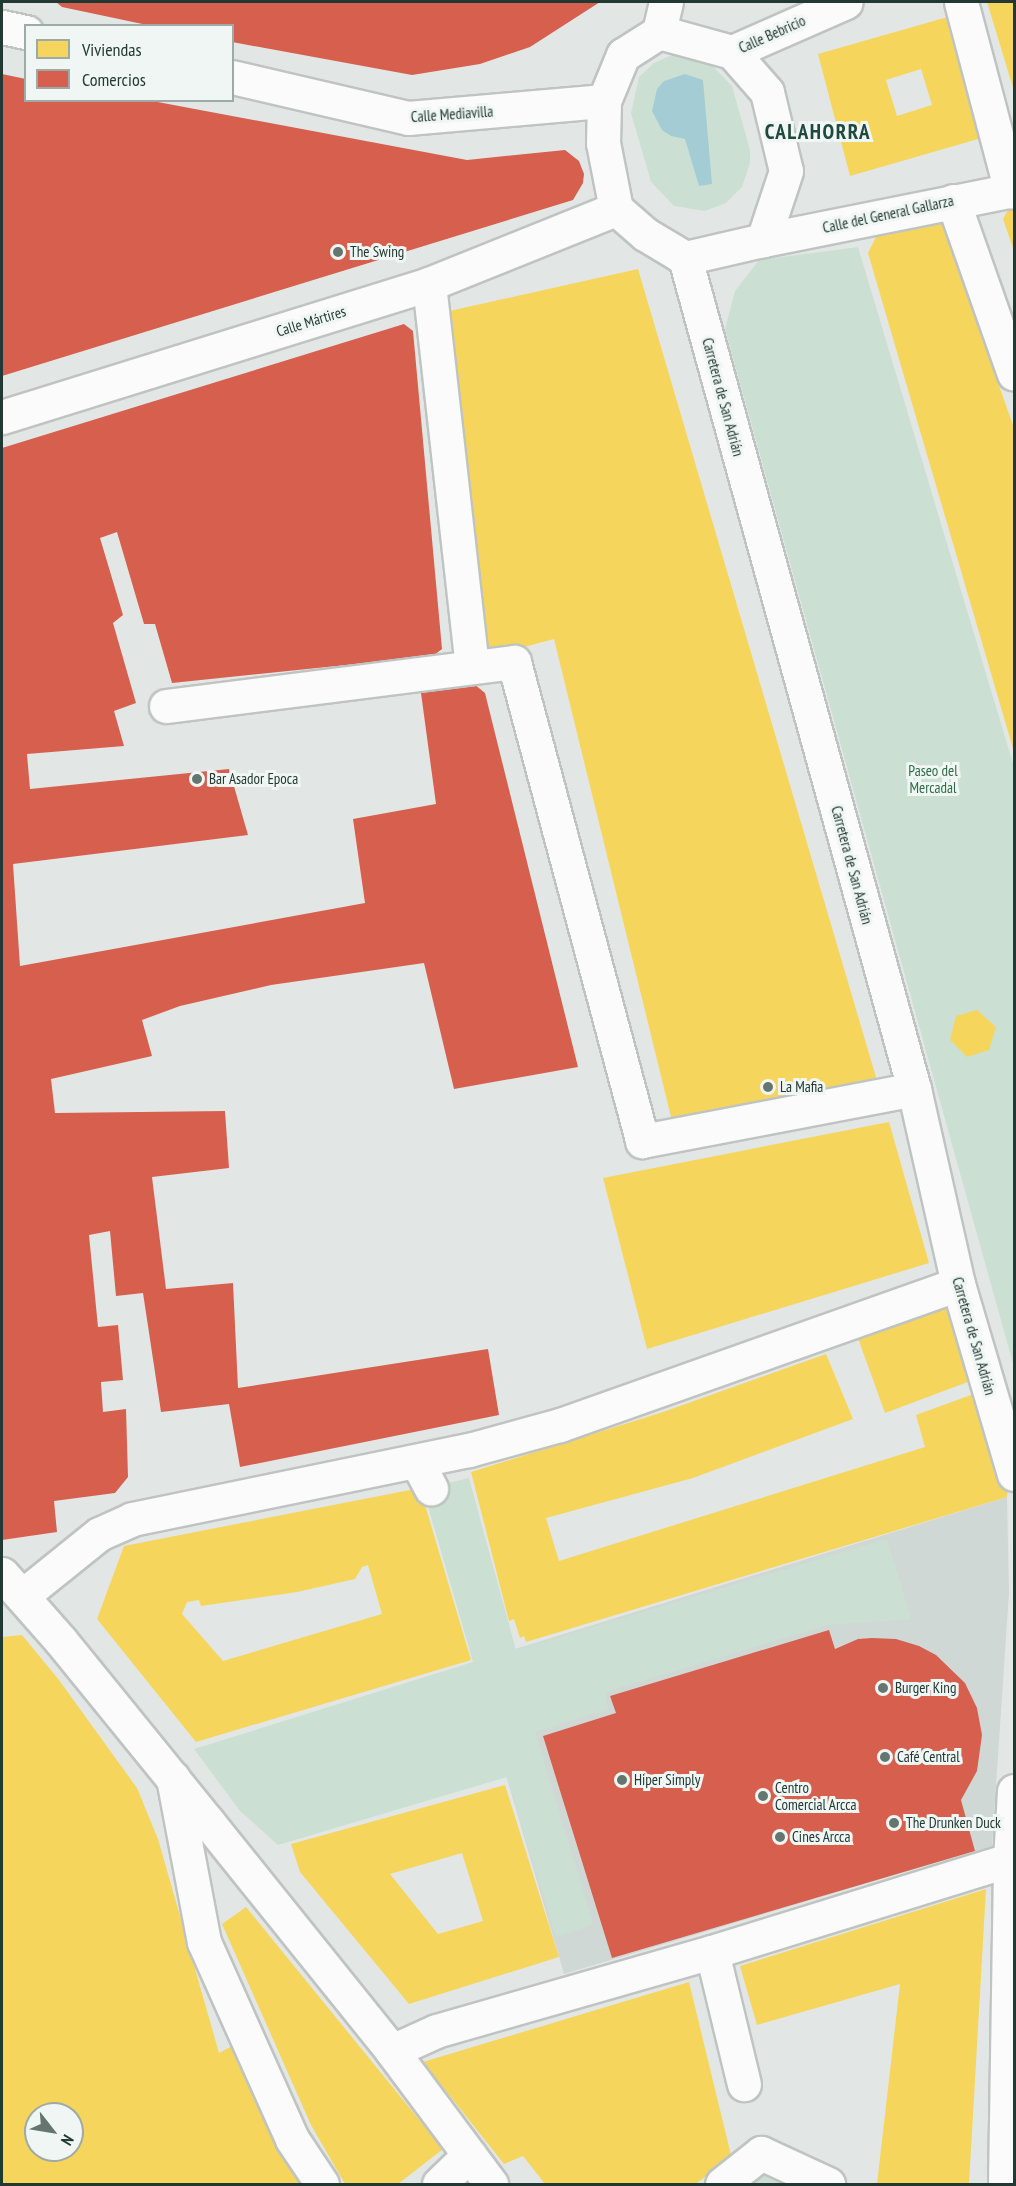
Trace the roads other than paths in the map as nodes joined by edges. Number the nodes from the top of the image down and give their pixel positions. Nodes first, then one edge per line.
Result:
1 (846, 2) edge
2 (961, 2) edge
3 (663, 17) edge
4 (2, 27) edge
5 (24, 32) edge
6 (732, 52) junction
7 (234, 77) edge
8 (604, 101) junction
9 (1013, 191) edge
10 (952, 201) junction
11 (616, 209) junction
12 (763, 240) junction
13 (685, 258) junction
14 (429, 284) junction
15 (1014, 374) edge
16 (2, 417) edge
17 (472, 666) junction
18 (166, 706) dead end
19 (914, 1089) junction
20 (958, 1284) junction
21 (1014, 1474) edge
22 (12, 1585) edge
23 (173, 1778) junction
24 (1014, 1791) edge
25 (1010, 1860) junction
26 (712, 1952) junction
27 (392, 2051) junction
28 (744, 2084) dead end
29 (469, 2155) junction
30 (1003, 2182) edge
31 (322, 2184) edge
32 (439, 2184) edge
33 (491, 2184) edge
34 (722, 2184) edge
35 (828, 2184) edge

1 - 6 street, Calle Bebricio
2 - 9 street
3 - 6 street
3 - 8 street
4 - 5 street
6 - 12 street
7 - 8 street, Calle Mediavilla
8 - 11 street
9 - 10 street, Calle del General Gallarza
10 - 12 street, Calle del General Gallarza
10 - 15 street
11 - 13 street
11 - 14 street, Calle Mártires
12 - 13 street
13 - 19 street, Carretera de San Adrián
14 - 16 street, Calle Mártires
14 - 17 street
17 - 18 street
17 - 19 street
19 - 20 street, Carretera de San Adrián
20 - 21 street, Carretera de San Adrián
20 - 22 street
22 - 23 street
23 - 27 street
23 - 31 street
24 - 25 street
25 - 26 street
25 - 30 street
26 - 27 street
26 - 28 street
27 - 29 street
29 - 32 street
29 - 33 street
34 - 35 street

